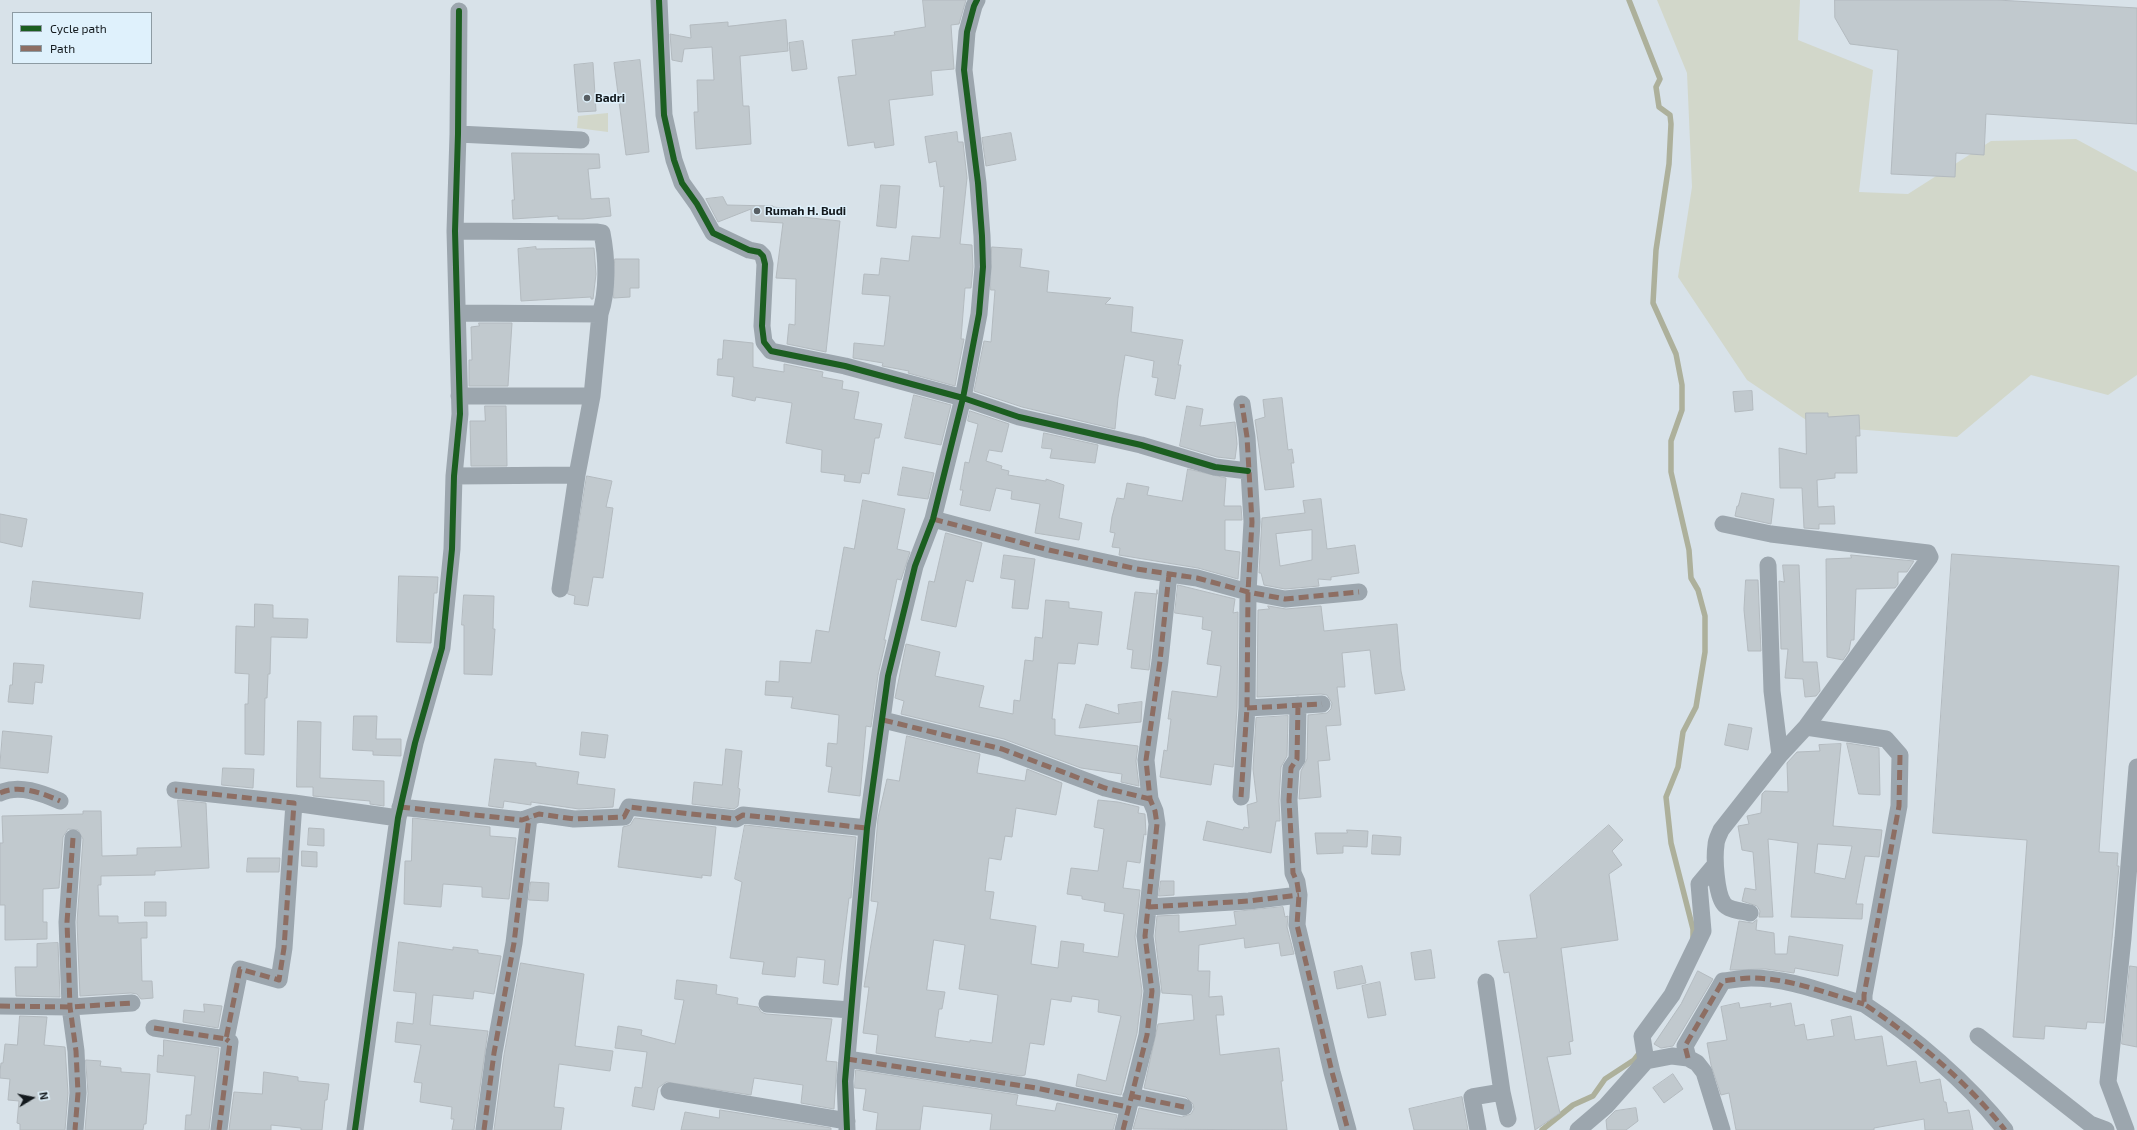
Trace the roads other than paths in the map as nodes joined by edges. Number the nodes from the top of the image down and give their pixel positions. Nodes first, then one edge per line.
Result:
1 (659, 0) edge
2 (977, 0) edge
3 (459, 11) dead end
4 (458, 134) junction
5 (581, 140) dead end
6 (455, 231) junction
7 (458, 313) junction
8 (600, 314) junction
9 (459, 396) junction
10 (592, 396) junction
11 (963, 398) junction
12 (1242, 404) dead end
13 (1248, 471) junction
14 (577, 475) junction
15 (454, 476) junction
16 (933, 519) junction
17 (1723, 524) dead end
18 (1768, 565) dead end
19 (1169, 574) junction
20 (560, 589) dead end
21 (1248, 592) junction
22 (1359, 592) dead end
23 (1322, 704) dead end
24 (1298, 705) junction
25 (1247, 708) junction
26 (883, 720) junction
27 (1806, 727) junction
28 (1780, 755) junction
29 (2137, 767) edge
30 (175, 790) dead end
31 (0, 793) edge
32 (1242, 797) dead end
33 (1150, 799) junction
34 (60, 801) dead end
35 (294, 803) junction
36 (399, 813) junction
37 (529, 818) junction
38 (867, 828) junction
39 (73, 838) dead end
40 (1715, 865) junction
41 (1299, 895) junction
42 (1148, 907) junction
43 (1750, 913) dead end
44 (2130, 939) edge
45 (1486, 982) dead end
46 (132, 1003) dead end
47 (767, 1004) dead end
48 (1864, 1004) junction
49 (0, 1006) edge
50 (70, 1007) junction
51 (851, 1010) junction
52 (154, 1028) dead end
53 (1978, 1036) dead end
54 (226, 1039) junction
55 (1688, 1058) junction
56 (847, 1059) junction
57 (1646, 1060) junction
58 (669, 1091) dead end
59 (1502, 1092) junction
60 (1130, 1102) junction
61 (1184, 1107) dead end
62 (1508, 1119) dead end
63 (847, 1126) edge
64 (75, 1130) edge
65 (219, 1130) edge
66 (355, 1130) edge
67 (484, 1130) edge
68 (1123, 1130) edge
69 (1348, 1130) edge
70 (1478, 1130) edge
71 (1578, 1130) edge
72 (1722, 1130) edge
73 (2005, 1130) edge
74 (2106, 1130) edge
75 (2126, 1130) edge

1 - 11 street
2 - 11 street
3 - 4 street
4 - 5 street
4 - 6 street
6 - 7 street
6 - 8 street
7 - 8 street
7 - 9 street
8 - 10 street
9 - 10 street
9 - 15 street
10 - 14 street
11 - 13 street
11 - 16 street
12 - 13 street
13 - 21 street
14 - 15 street
14 - 20 street
15 - 36 street
16 - 19 street
16 - 26 street
17 - 27 street
18 - 28 street
19 - 21 street
19 - 33 street
21 - 22 street
21 - 25 street
23 - 24 street
24 - 25 street
24 - 41 street
25 - 32 street
26 - 33 street
26 - 38 street
27 - 28 street
27 - 48 street
28 - 40 street
29 - 44 street
30 - 35 street
31 - 34 street
33 - 42 street
35 - 36 street
35 - 54 street
36 - 37 street
36 - 66 street
37 - 38 street
37 - 67 street
38 - 51 street
39 - 50 street
40 - 43 street
40 - 57 street
41 - 42 street
41 - 69 street
42 - 60 street
44 - 75 street
45 - 59 street
46 - 50 street
47 - 51 street
48 - 55 street
48 - 73 street
49 - 50 street
50 - 64 street
51 - 56 street
52 - 54 street
53 - 74 street
54 - 65 street
55 - 57 street
55 - 72 street
56 - 60 street
56 - 63 street
57 - 71 street
58 - 63 street
59 - 62 street
59 - 70 street
60 - 61 street
60 - 68 street

